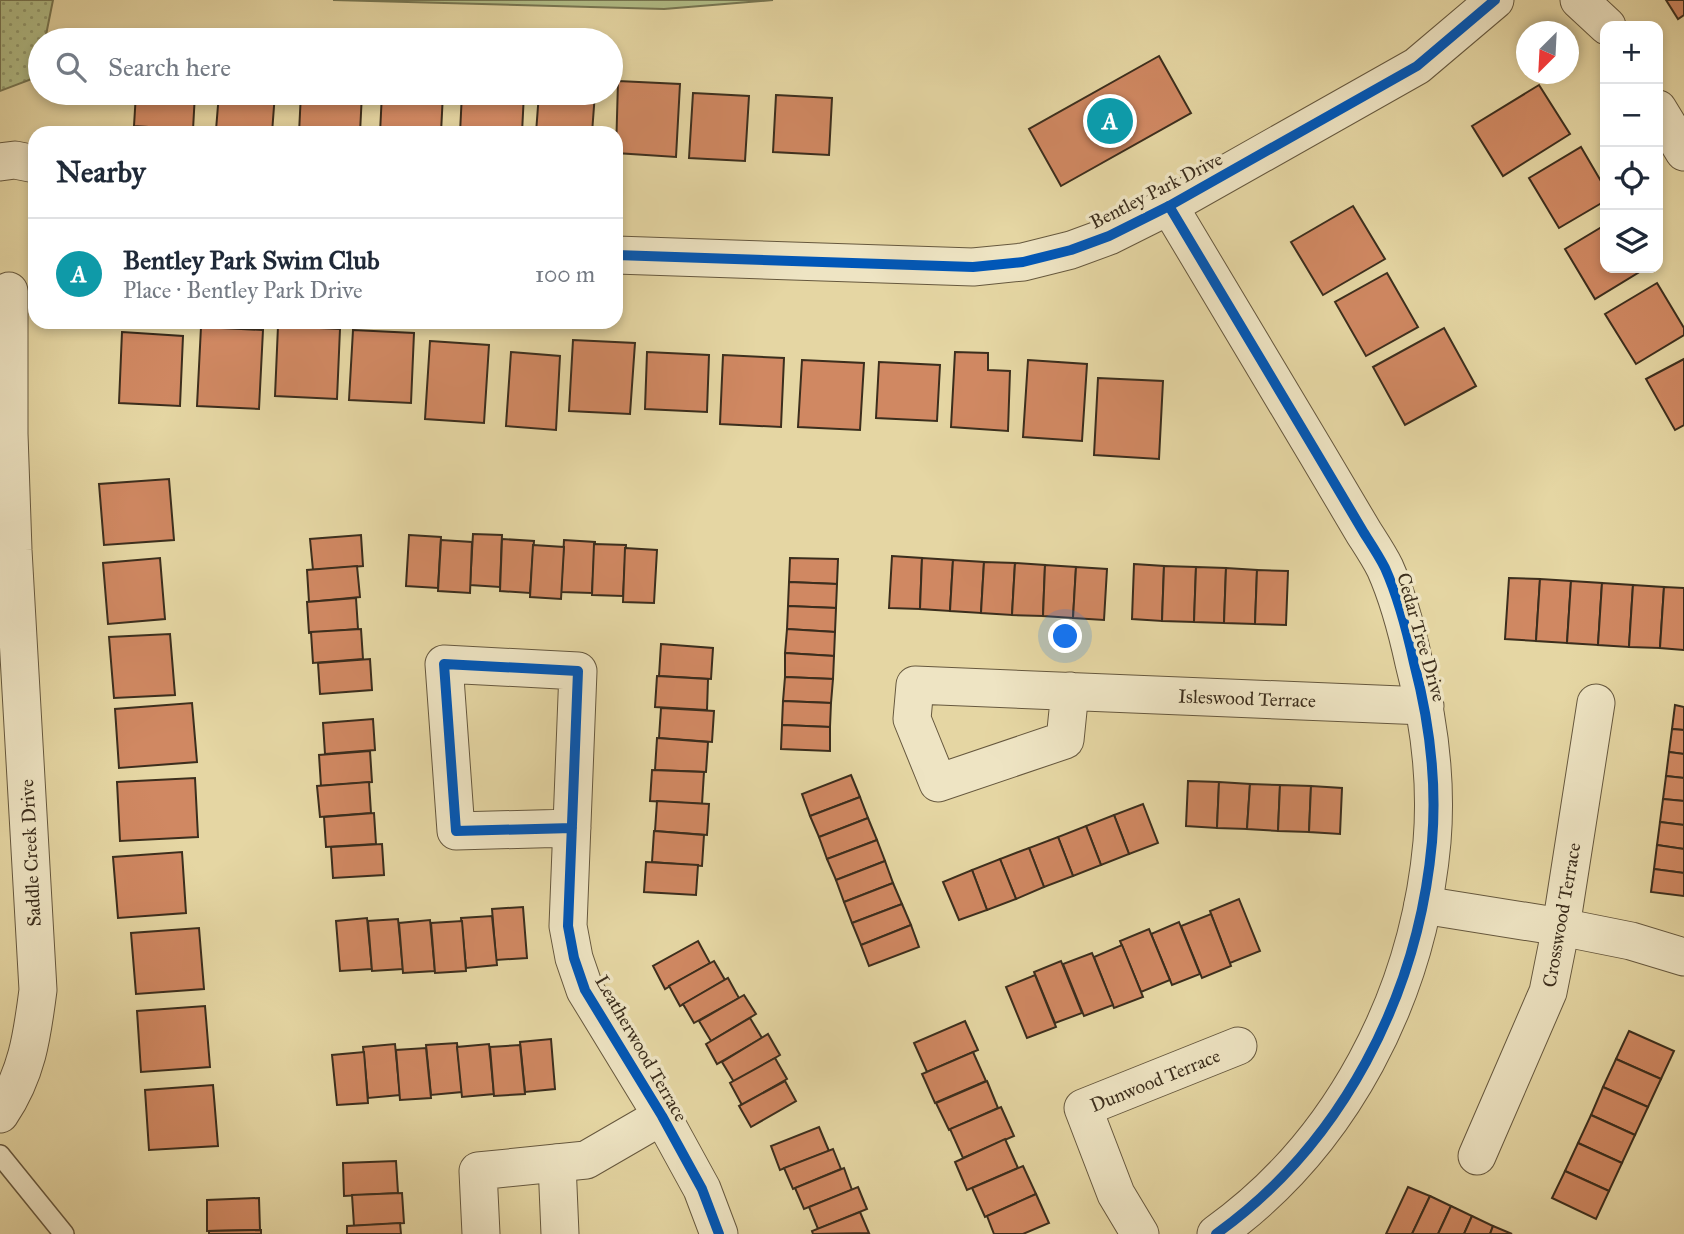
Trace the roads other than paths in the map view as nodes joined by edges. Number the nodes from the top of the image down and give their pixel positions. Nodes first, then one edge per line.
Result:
1 (1495, 0) edge
2 (1579, 0) edge
3 (1602, 21) edge
4 (1663, 117) edge
5 (1684, 152) edge
6 (0, 162) edge
7 (28, 163) edge
8 (1169, 206) junction
9 (623, 255) edge
10 (15, 289) edge
11 (1070, 691) dead end
12 (1596, 703) dead end
13 (1425, 706) junction
14 (572, 828) junction
15 (1423, 905) junction
16 (1561, 927) junction
17 (1684, 957) edge
18 (1238, 1046) dead end
19 (0, 1114) edge
20 (662, 1116) junction
21 (0, 1155) edge
22 (1477, 1156) dead end
23 (557, 1163) junction
24 (64, 1234) edge
25 (481, 1234) edge
26 (560, 1234) edge
27 (719, 1234) edge
28 (1140, 1234) edge
29 (1216, 1234) edge

1 - 8 street, Bentley Park Drive
2 - 3 street
4 - 5 street
6 - 7 street
8 - 9 street, Bentley Park Drive
8 - 13 street, Cedar Tree Drive
10 - 19 street, Saddle Creek Drive
11 - 13 street, Isleswood Terrace
12 - 16 street, Crosswood Terrace
13 - 15 street, Cedar Tree Drive
14 - 14 street, Leatherwood Terrace
14 - 20 street, Leatherwood Terrace
15 - 16 street
15 - 29 street, Cedar Tree Drive
16 - 17 street
16 - 22 street, Crosswood Terrace
18 - 28 street, Dunwood Terrace
20 - 23 street
20 - 27 street, Leatherwood Terrace
21 - 24 lane
23 - 25 street
23 - 26 street

